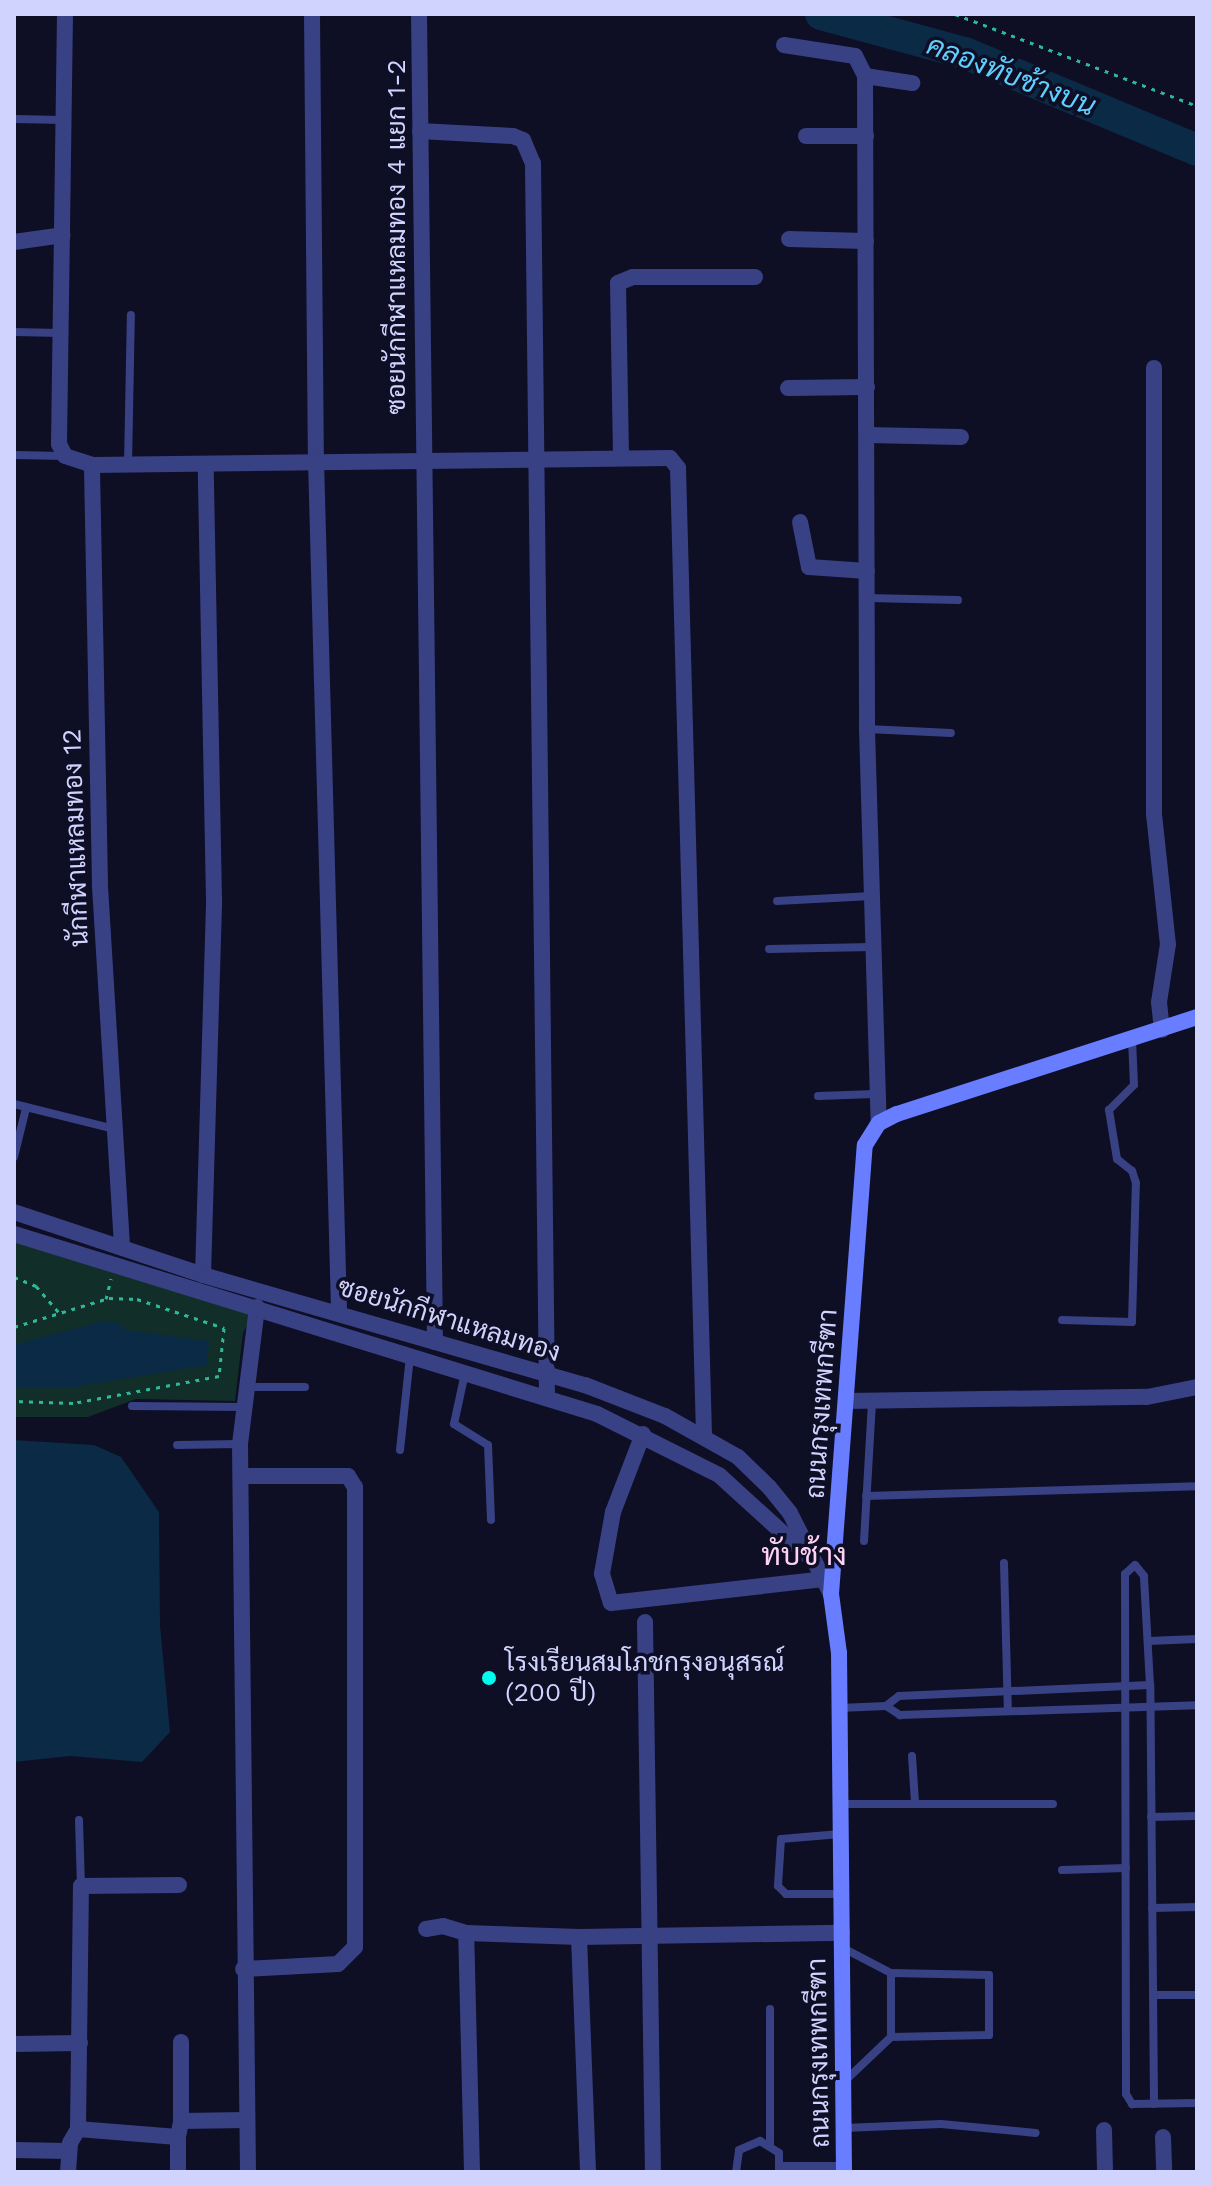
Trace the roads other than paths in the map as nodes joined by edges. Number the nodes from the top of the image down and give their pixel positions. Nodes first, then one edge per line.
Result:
1 (65, 14) edge
2 (312, 14) edge
3 (419, 14) edge
4 (784, 45) dead end
5 (865, 76) junction
6 (912, 83) dead end
7 (14, 119) edge
8 (64, 120) junction
9 (420, 131) junction
10 (806, 136) dead end
11 (866, 136) junction
12 (63, 235) junction
13 (789, 239) dead end
14 (866, 241) junction
15 (14, 242) edge
16 (755, 277) dead end
17 (131, 315) dead end
18 (14, 332) edge
19 (61, 333) junction
20 (1154, 368) dead end
21 (867, 387) junction
22 (788, 388) dead end
23 (867, 435) junction
24 (961, 437) dead end
25 (14, 455) edge
26 (65, 456) junction
27 (621, 456) junction
28 (536, 458) junction
29 (316, 460) junction
30 (422, 461) junction
31 (206, 464) junction
32 (92, 465) junction
33 (128, 465) junction
34 (800, 522) dead end
35 (867, 571) junction
36 (866, 598) junction
37 (958, 600) dead end
38 (867, 729) junction
39 (951, 733) dead end
40 (872, 896) junction
41 (777, 901) dead end
42 (873, 947) junction
43 (769, 949) dead end
44 (1197, 1017) edge
45 (1162, 1030) junction
46 (1132, 1040) junction
47 (875, 1094) junction
48 (818, 1096) dead end
49 (14, 1104) edge
50 (26, 1108) junction
51 (879, 1123) junction
52 (114, 1129) junction
53 (14, 1157) edge
54 (14, 1212) edge
55 (14, 1234) edge
56 (122, 1246) junction
57 (203, 1275) junction
58 (257, 1307) junction
59 (339, 1311) junction
60 (1062, 1320) dead end
61 (435, 1342) junction
62 (410, 1356) junction
63 (465, 1372) junction
64 (548, 1374) junction
65 (245, 1387) junction
66 (305, 1387) dead end
67 (1197, 1387) edge
68 (547, 1397) junction
69 (846, 1401) junction
70 (872, 1401) junction
71 (132, 1406) dead end
72 (243, 1407) junction
73 (643, 1434) junction
74 (704, 1435) junction
75 (240, 1444) junction
76 (177, 1445) dead end
77 (400, 1450) dead end
78 (242, 1476) junction
79 (1197, 1486) edge
80 (866, 1496) junction
81 (491, 1520) dead end
82 (864, 1541) dead end
83 (813, 1560) junction
84 (1004, 1563) dead end
85 (827, 1586) junction
86 (645, 1622) dead end
87 (1197, 1639) edge
88 (1148, 1641) junction
89 (1150, 1685) junction
90 (1126, 1686) junction
91 (1006, 1689) junction
92 (1150, 1705) junction
93 (1197, 1705) edge
94 (886, 1706) junction
95 (1125, 1706) junction
96 (839, 1708) junction
97 (1008, 1711) junction
98 (912, 1756) dead end
99 (915, 1803) junction
100 (840, 1804) junction
101 (1053, 1804) dead end
102 (1197, 1816) edge
103 (1151, 1817) junction
104 (79, 1820) dead end
105 (840, 1834) junction
106 (1126, 1868) junction
107 (1062, 1870) dead end
108 (179, 1885) dead end
109 (81, 1886) junction
110 (841, 1894) junction
111 (1197, 1907) edge
112 (1152, 1908) junction
113 (426, 1929) dead end
114 (466, 1933) junction
115 (579, 1937) junction
116 (649, 1937) junction
117 (842, 1940) junction
118 (243, 1969) junction
119 (891, 1973) junction
120 (1153, 1995) junction
121 (1197, 1995) edge
122 (770, 2009) dead end
123 (891, 2037) junction
124 (181, 2042) dead end
125 (80, 2043) junction
126 (14, 2044) edge
127 (843, 2083) junction
128 (1197, 2103) edge
129 (1154, 2104) junction
130 (247, 2120) junction
131 (844, 2128) junction
132 (78, 2129) junction
133 (179, 2129) junction
134 (1104, 2130) dead end
135 (1036, 2133) dead end
136 (1163, 2137) dead end
137 (770, 2144) junction
138 (14, 2150) edge
139 (68, 2151) junction
140 (780, 2169) edge
141 (844, 2169) edge
142 (68, 2172) edge
143 (178, 2172) edge
144 (248, 2172) edge
145 (472, 2172) edge
146 (588, 2172) edge
147 (653, 2172) edge
148 (736, 2172) edge
149 (1105, 2172) edge
150 (1164, 2172) edge

1 - 8 street
2 - 29 street
3 - 9 street, ซอยนักกีฬาแหลมทอง 4 แยก 1-2
4 - 5 street
5 - 6 street
5 - 11 street
7 - 8 lane
8 - 12 street
9 - 28 street
9 - 30 street, ซอยนักกีฬาแหลมทอง 4 แยก 1-2
10 - 11 street
11 - 14 street
12 - 15 street
12 - 19 street
13 - 14 street
14 - 21 street
16 - 27 street
17 - 33 lane
18 - 19 lane
19 - 26 street
20 - 45 street
21 - 22 street
21 - 23 street
23 - 24 street
23 - 35 street
25 - 26 lane
26 - 32 street
27 - 28 street
27 - 74 street
28 - 30 street
28 - 64 street
29 - 30 street
29 - 31 street
29 - 59 street
30 - 61 street, ซอยนักกีฬาแหลมทอง 4 แยก 1-2
31 - 33 street
31 - 57 street
32 - 33 street
32 - 52 street, นักกีฬาแหลมทอง 12
34 - 35 street
35 - 36 street
36 - 37 lane
36 - 38 street
38 - 39 lane
38 - 40 street
40 - 41 lane
40 - 42 street
42 - 43 lane
42 - 47 street
44 - 45 main road
45 - 46 main road
46 - 51 main road
46 - 60 lane
47 - 48 lane
47 - 51 street
49 - 50 lane
50 - 52 lane
50 - 53 lane
51 - 69 main road, ถนนกรุงเทพกรีฑา
52 - 56 street, นักกีฬาแหลมทอง 12
54 - 56 street, ซอยนักกีฬาแหลมทอง
55 - 58 street, ซอยนักกีฬาแหลมทอง
56 - 57 street, ซอยนักกีฬาแหลมทอง
57 - 59 street, ซอยนักกีฬาแหลมทอง
58 - 62 street, ซอยนักกีฬาแหลมทอง
58 - 65 street
59 - 61 street, ซอยนักกีฬาแหลมทอง
61 - 64 street, ซอยนักกีฬาแหลมทอง
62 - 63 street, ซอยนักกีฬาแหลมทอง
62 - 77 lane
63 - 68 street, ซอยนักกีฬาแหลมทอง
63 - 81 lane
64 - 68 street
64 - 74 street, ซอยนักกีฬาแหลมทอง
65 - 66 lane
65 - 72 street
67 - 70 street
68 - 73 street, ซอยนักกีฬาแหลมทอง
69 - 70 street
69 - 85 main road, ถนนกรุงเทพกรีฑา
70 - 80 lane
71 - 72 lane
72 - 75 street
73 - 83 street, ซอยนักกีฬาแหลมทอง
73 - 85 street
74 - 83 street, ซอยนักกีฬาแหลมทอง
75 - 76 lane
75 - 78 street
78 - 118 street
78 - 118 street
79 - 80 lane
80 - 82 lane
83 - 85 street, ซอยนักกีฬาแหลมทอง
84 - 91 lane
85 - 96 main road, ถนนกรุงเทพกรีฑา
86 - 116 street
87 - 88 lane
88 - 89 lane
88 - 90 lane
89 - 90 lane
89 - 92 lane
90 - 91 lane
90 - 95 lane
91 - 94 lane
91 - 97 lane
92 - 93 lane
92 - 95 lane
92 - 103 lane
94 - 96 lane
94 - 97 lane
95 - 97 lane
95 - 106 lane
96 - 100 main road, ถนนกรุงเทพกรีฑา
98 - 99 lane
99 - 100 lane
99 - 101 lane
100 - 105 main road, ถนนกรุงเทพกรีฑา
102 - 103 lane
103 - 112 lane
104 - 109 lane
105 - 110 main road, ถนนกรุงเทพกรีฑา
105 - 110 lane
106 - 107 lane
106 - 129 lane
108 - 109 street
109 - 125 street
110 - 117 main road, ถนนกรุงเทพกรีฑา
111 - 112 lane
112 - 120 lane
113 - 114 street
114 - 115 street
114 - 145 street
115 - 116 street
115 - 146 street
116 - 117 street
116 - 147 street
117 - 119 lane
117 - 127 main road, ถนนกรุงเทพกรีฑา
118 - 130 street
119 - 123 lane
119 - 123 lane
120 - 121 lane
120 - 129 lane
122 - 137 lane
123 - 127 lane
124 - 133 street
125 - 126 street
125 - 132 street
127 - 131 main road, ถนนกรุงเทพกรีฑา
128 - 129 lane
130 - 133 street
130 - 144 street
131 - 135 lane
131 - 141 main road, ถนนกรุงเทพกรีฑา
132 - 133 street
132 - 139 street
133 - 143 street
134 - 149 street
136 - 150 street
137 - 140 lane
137 - 148 lane
138 - 139 street
139 - 142 street
140 - 141 lane

